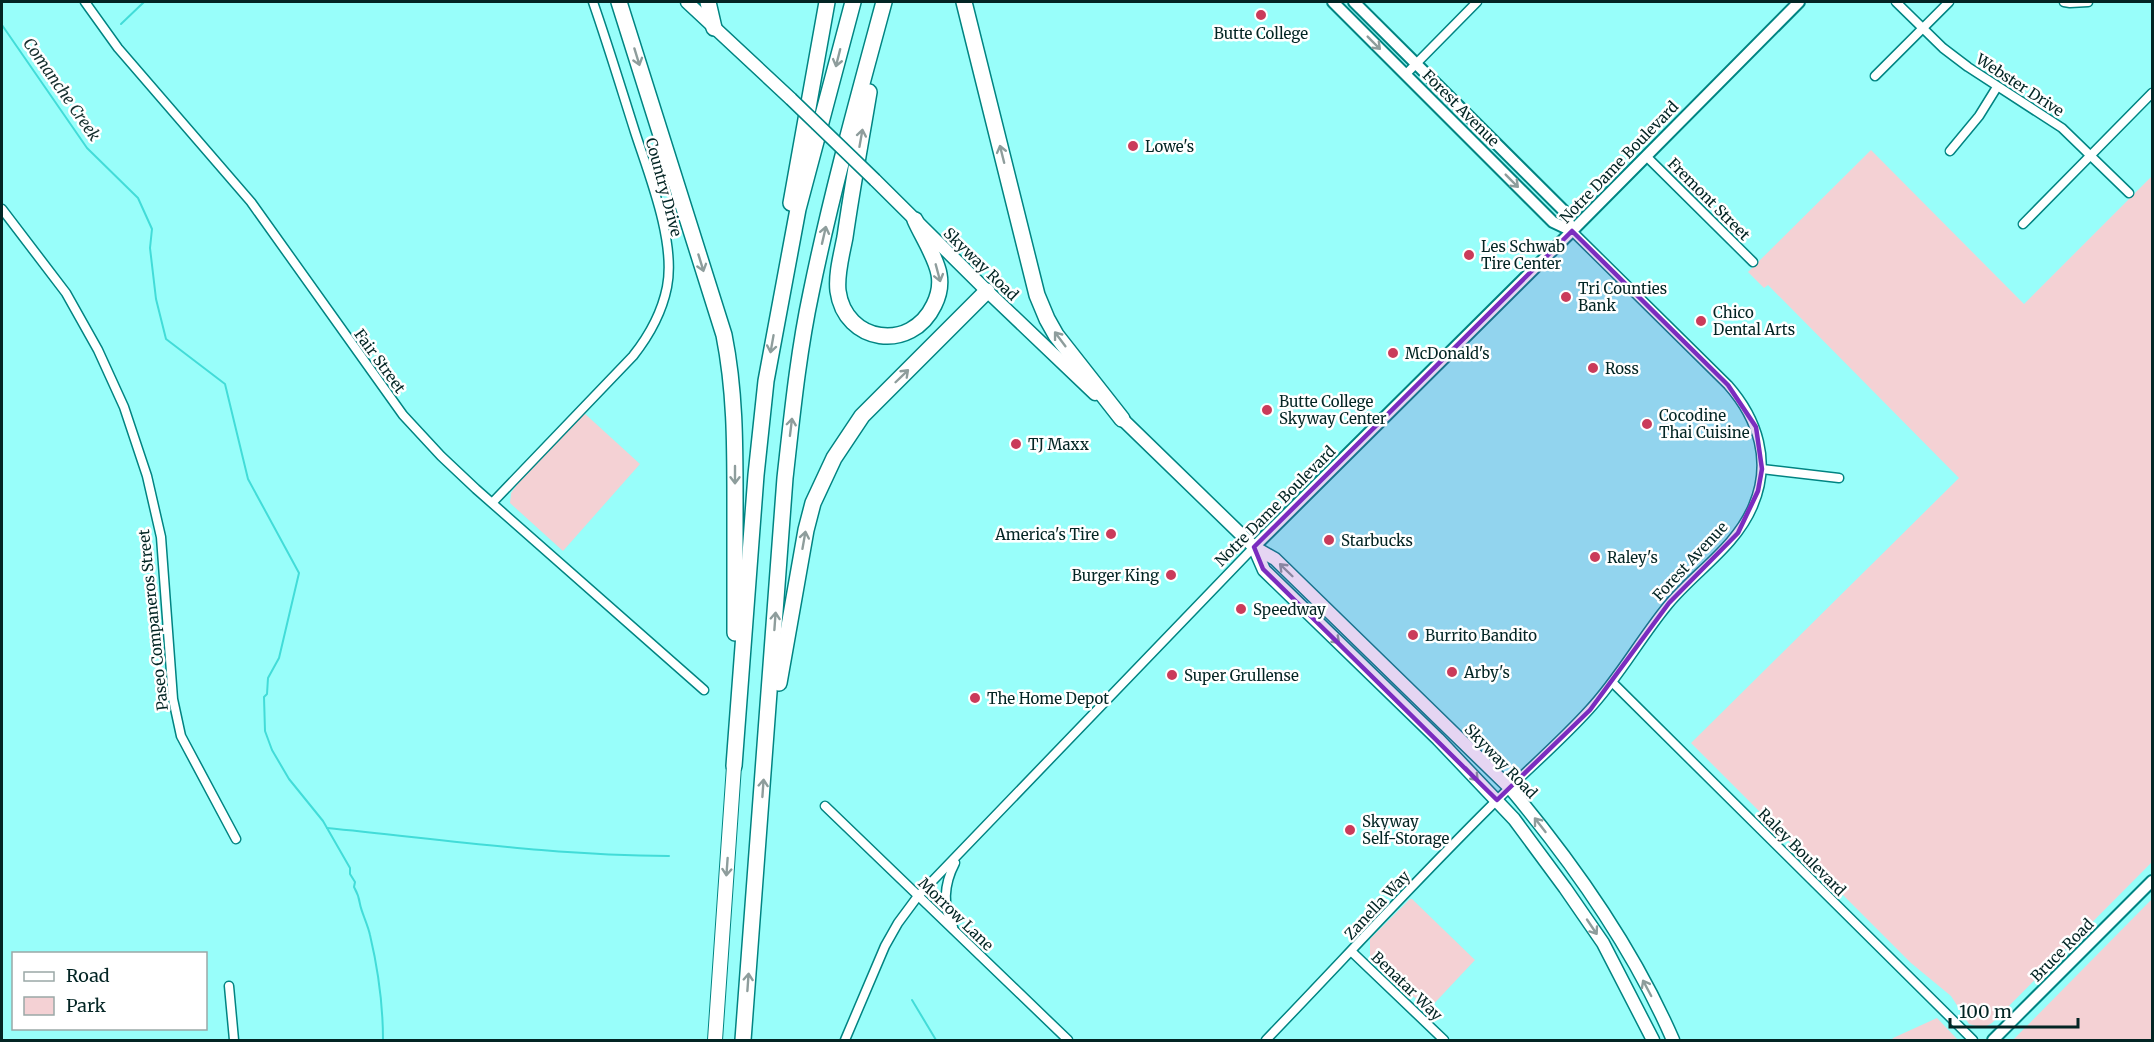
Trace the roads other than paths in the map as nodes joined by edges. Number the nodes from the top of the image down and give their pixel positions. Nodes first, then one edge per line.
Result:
1 (85, 2) edge
2 (593, 2) edge
3 (619, 2) edge
4 (687, 2) edge
5 (708, 2) edge
6 (827, 2) edge
7 (853, 2) edge
8 (884, 2) edge
9 (964, 2) edge
10 (1333, 2) edge
11 (1354, 2) edge
12 (1477, 2) edge
13 (1799, 2) edge
14 (1896, 2) edge
15 (1949, 2) edge
16 (2064, 2) edge
17 (2088, 2) edge
18 (714, 28) junction
19 (1923, 28) junction
20 (1416, 64) junction
21 (1406, 74) junction
22 (1875, 76) dead end
23 (1997, 87) junction
24 (2152, 93) edge
25 (1950, 151) dead end
26 (2091, 155) junction
27 (1646, 156) junction
28 (2128, 193) dead end
29 (2, 208) edge
30 (915, 220) junction
31 (2023, 224) dead end
32 (1572, 231) junction
33 (1753, 262) dead end
34 (782, 286) junction
35 (987, 291) junction
36 (1122, 419) junction
37 (1762, 469) junction
38 (1839, 478) dead end
39 (493, 502) junction
40 (1254, 547) junction
41 (1612, 683) junction
42 (704, 690) dead end
43 (736, 729) junction
44 (765, 763) junction
45 (734, 766) joint
46 (1510, 788) junction
47 (1497, 800) junction
48 (825, 806) dead end
49 (236, 839) dead end
50 (959, 854) junction
51 (2152, 881) edge
52 (918, 896) junction
53 (956, 933) junction
54 (1352, 952) junction
55 (229, 986) dead end
56 (234, 1041) edge
57 (715, 1041) edge
58 (743, 1041) edge
59 (845, 1041) edge
60 (1068, 1041) edge
61 (1266, 1041) edge
62 (1444, 1041) edge
63 (1653, 1041) edge
64 (1673, 1041) edge
65 (1973, 1041) edge
66 (1993, 1041) edge

1 - 39 street, Fair Street
2 - 39 street, Country Drive
3 -> 43 highway
4 - 18 main road, Skyway Road
5 - 18 highway
6 - 34 highway
7 -> 34 highway
30 -> 8 highway
44 -> 8 highway
36 -> 9 highway
10 -> 21 street, Forest Avenue
11 - 20 street, Forest Avenue
12 - 20 street
13 - 27 street, Notre Dame Boulevard
14 - 19 street, Webster Drive
15 - 19 street
16 - 17 street
18 - 30 main road, Skyway Road, bridge
19 - 22 street
19 - 23 street, Webster Drive
20 - 21 street
20 - 32 street, Forest Avenue
21 -> 32 street, Forest Avenue
23 - 25 street
23 - 26 street, Webster Drive
24 - 26 street
26 - 28 street, Webster Drive
26 - 31 street
27 - 32 street, Notre Dame Boulevard
27 - 33 street, Fremont Street
29 - 49 street, Paseo Companeros Street
30 - 35 main road, Skyway Road
32 - 37 street, Forest Avenue
32 - 40 street, Notre Dame Boulevard
34 -> 43 highway
35 - 36 main road, Skyway Road
44 -> 35 highway
36 - 40 main road, Skyway Road
37 - 38 street
37 - 41 street, Forest Avenue
39 - 42 street, Fair Street
46 -> 40 main road, Skyway Road
40 -> 47 main road, Skyway Road
40 - 50 street, Notre Dame Boulevard
41 - 46 street, Forest Avenue
41 - 65 street, Raley Boulevard
43 - 45 highway
58 -> 44 highway
45 -> 57 highway
46 - 47 street, Zanella Way
64 -> 46 main road, Skyway Road
47 - 54 street, Zanella Way
47 -> 63 main road, Skyway Road
48 - 52 street, Morrow Lane
50 - 52 street, Notre Dame Boulevard
50 - 53 street
51 - 66 street, Bruce Road
52 - 53 street, Morrow Lane
52 - 59 street, Notre Dame Boulevard
53 - 60 street, Morrow Lane
54 - 61 street, Zanella Way
54 - 62 street, Benatar Way
55 - 56 street

